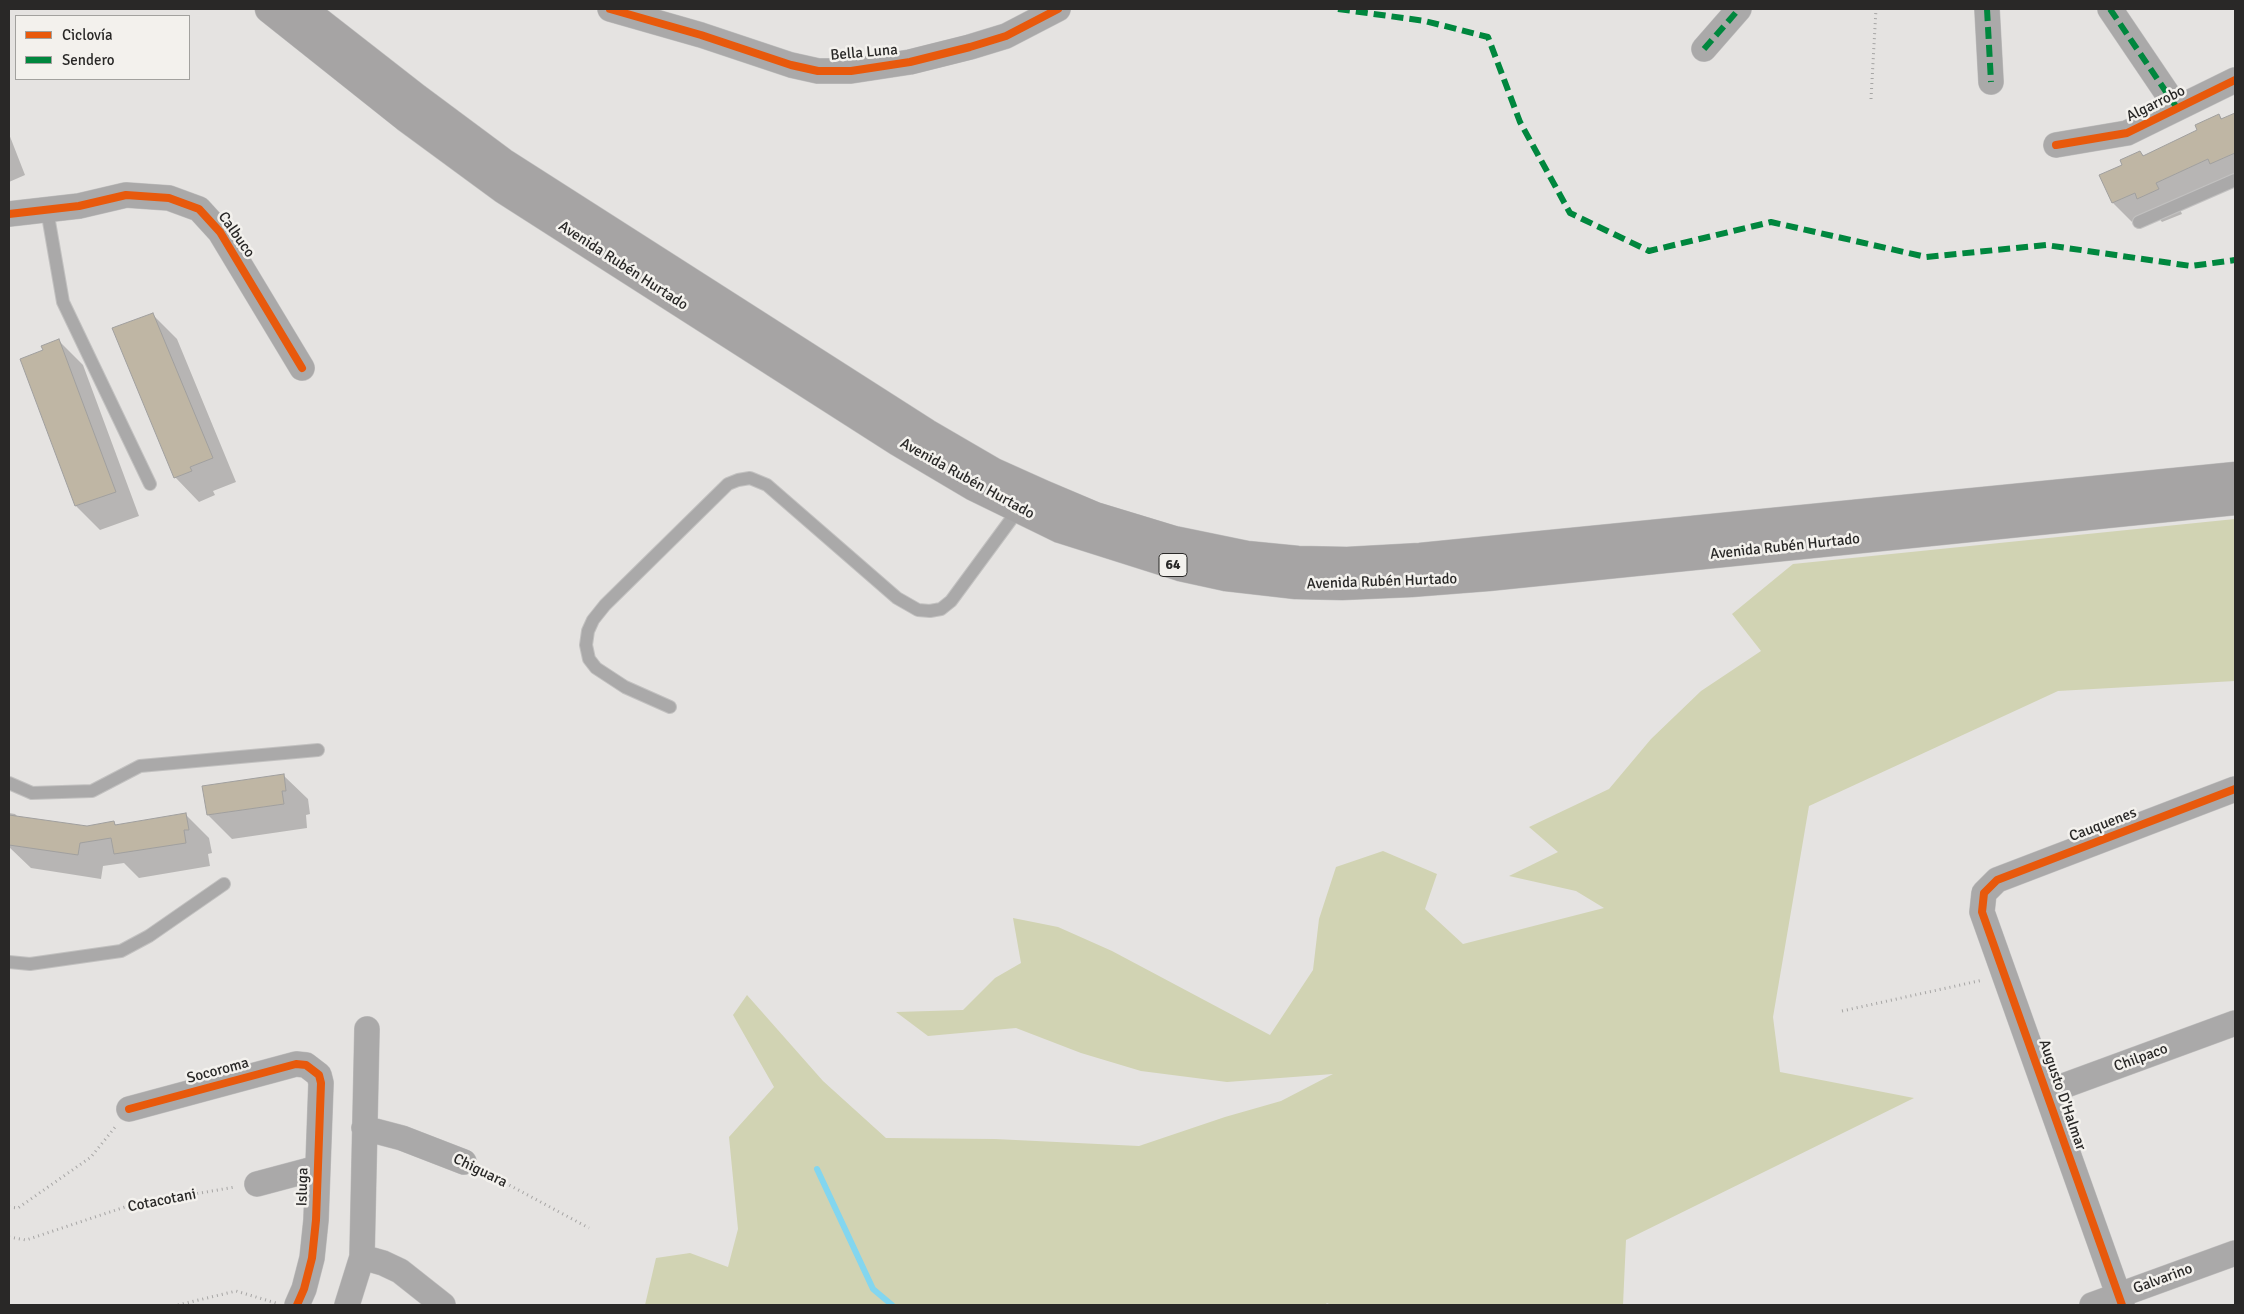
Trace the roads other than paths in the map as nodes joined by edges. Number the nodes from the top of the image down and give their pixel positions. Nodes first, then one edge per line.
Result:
1 (269, 9) edge
2 (303, 9) edge
3 (610, 9) edge
4 (1058, 9) edge
5 (1739, 9) edge
6 (1988, 9) edge
7 (2110, 9) edge
8 (1704, 50) dead end
9 (2235, 80) edge
10 (1992, 82) dead end
11 (2177, 108) junction
12 (2056, 145) dead end
13 (2235, 180) edge
14 (47, 210) junction
15 (9, 214) edge
16 (2139, 222) dead end
17 (302, 368) dead end
18 (2235, 476) edge
19 (150, 484) dead end
20 (2235, 501) edge
21 (1018, 510) junction
22 (670, 707) dead end
23 (318, 750) dead end
24 (9, 783) edge
25 (2235, 790) edge
26 (224, 884) dead end
27 (1984, 893) joint
28 (9, 962) edge
29 (2235, 1023) edge
30 (367, 1029) dead end
31 (312, 1070) joint
32 (2047, 1092) junction
33 (129, 1109) road end
34 (364, 1128) junction
35 (464, 1162) road end
36 (318, 1168) junction
37 (257, 1184) road end
38 (2235, 1253) edge
39 (362, 1257) junction
40 (2120, 1300) edge
41 (297, 1305) edge
42 (347, 1305) edge
43 (443, 1305) edge
44 (2092, 1305) edge

1 - 21 highway, Avenida Rubén Hurtado / 64
2 - 18 highway, Avenida Rubén Hurtado / 64
3 - 4 street, Bella Luna
5 - 8 street
6 - 10 street
7 - 11 street
9 - 11 street, Algarrobo
11 - 12 street, Algarrobo
13 - 16 lane
14 - 15 street, Calbuco
14 - 17 street, Calbuco
14 - 19 lane
20 - 21 highway, Avenida Rubén Hurtado / 64
21 - 22 lane
23 - 24 lane
25 - 27 street, Cauquenes
26 - 28 lane
27 - 32 street, Augusto D'Halmar
29 - 32 street, Chilpaco
30 - 34 street
31 - 33 street, Socoroma
31 - 36 street, Isluga
32 - 40 street, Augusto D'Halmar
34 - 35 street, Chiguara
34 - 39 street
36 - 37 street
36 - 41 street, Isluga
38 - 40 street, Galvarino
39 - 42 street
39 - 43 street
40 - 44 street, Galvarino

